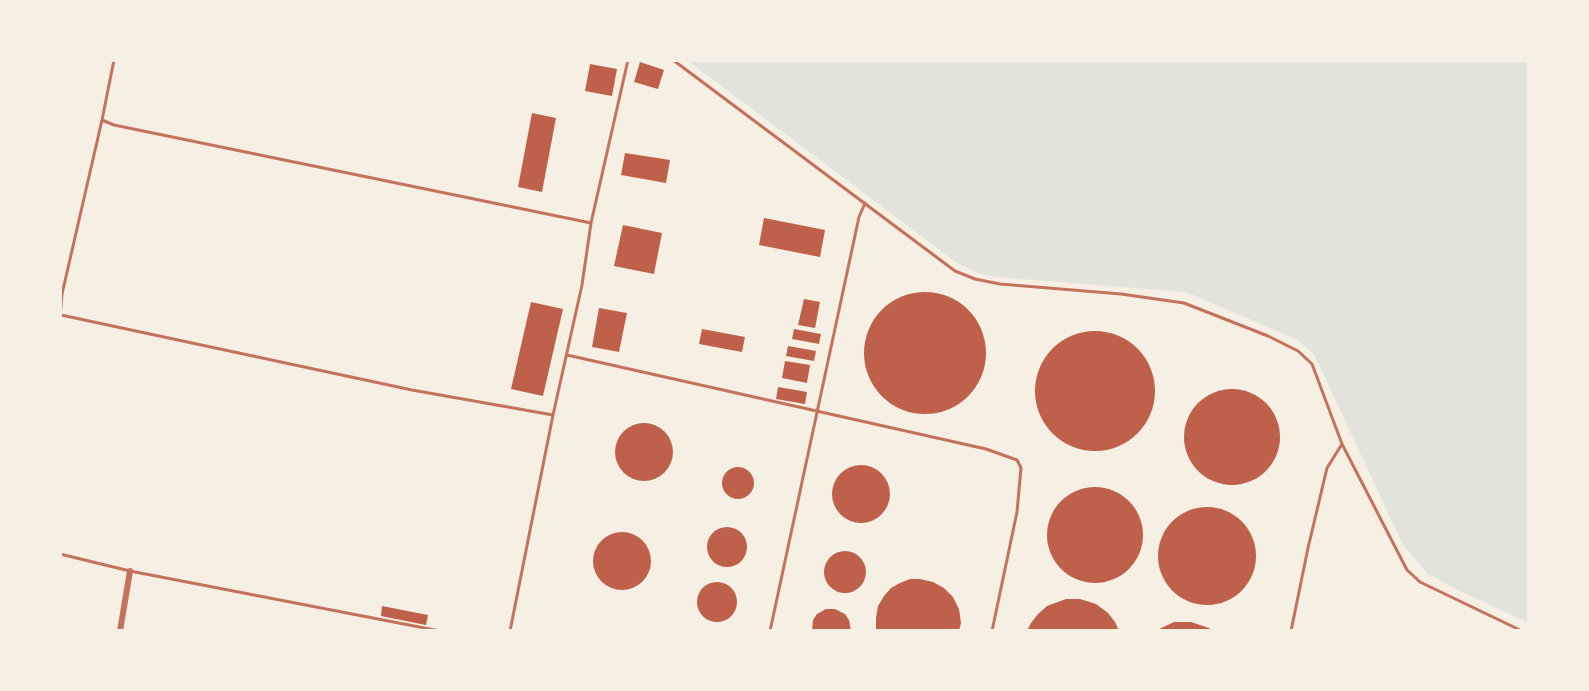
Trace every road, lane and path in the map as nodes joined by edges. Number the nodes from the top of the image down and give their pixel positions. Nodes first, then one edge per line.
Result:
1 (114, 60) edge
2 (628, 60) edge
3 (673, 60) edge
4 (102, 120) junction
5 (865, 203) junction
6 (591, 223) junction
7 (61, 293) edge
8 (60, 316) edge
9 (567, 355) junction
10 (816, 411) junction
11 (553, 415) junction
12 (1342, 444) junction
13 (60, 554) edge
14 (130, 571) junction
15 (120, 631) edge
16 (440, 631) edge
17 (510, 631) edge
18 (770, 631) edge
19 (992, 631) edge
20 (1291, 631) edge
21 (1522, 631) edge

1 - 4 lane
2 - 6 lane
3 - 5 lane
4 - 6 lane
4 - 7 lane
5 - 10 lane
5 - 12 lane
6 - 9 lane
7 - 8 lane
8 - 11 lane
9 - 10 lane
9 - 11 lane
10 - 18 lane
10 - 19 lane
11 - 17 lane
12 - 20 lane
12 - 21 lane
13 - 14 lane
14 - 15 street
14 - 16 lane

